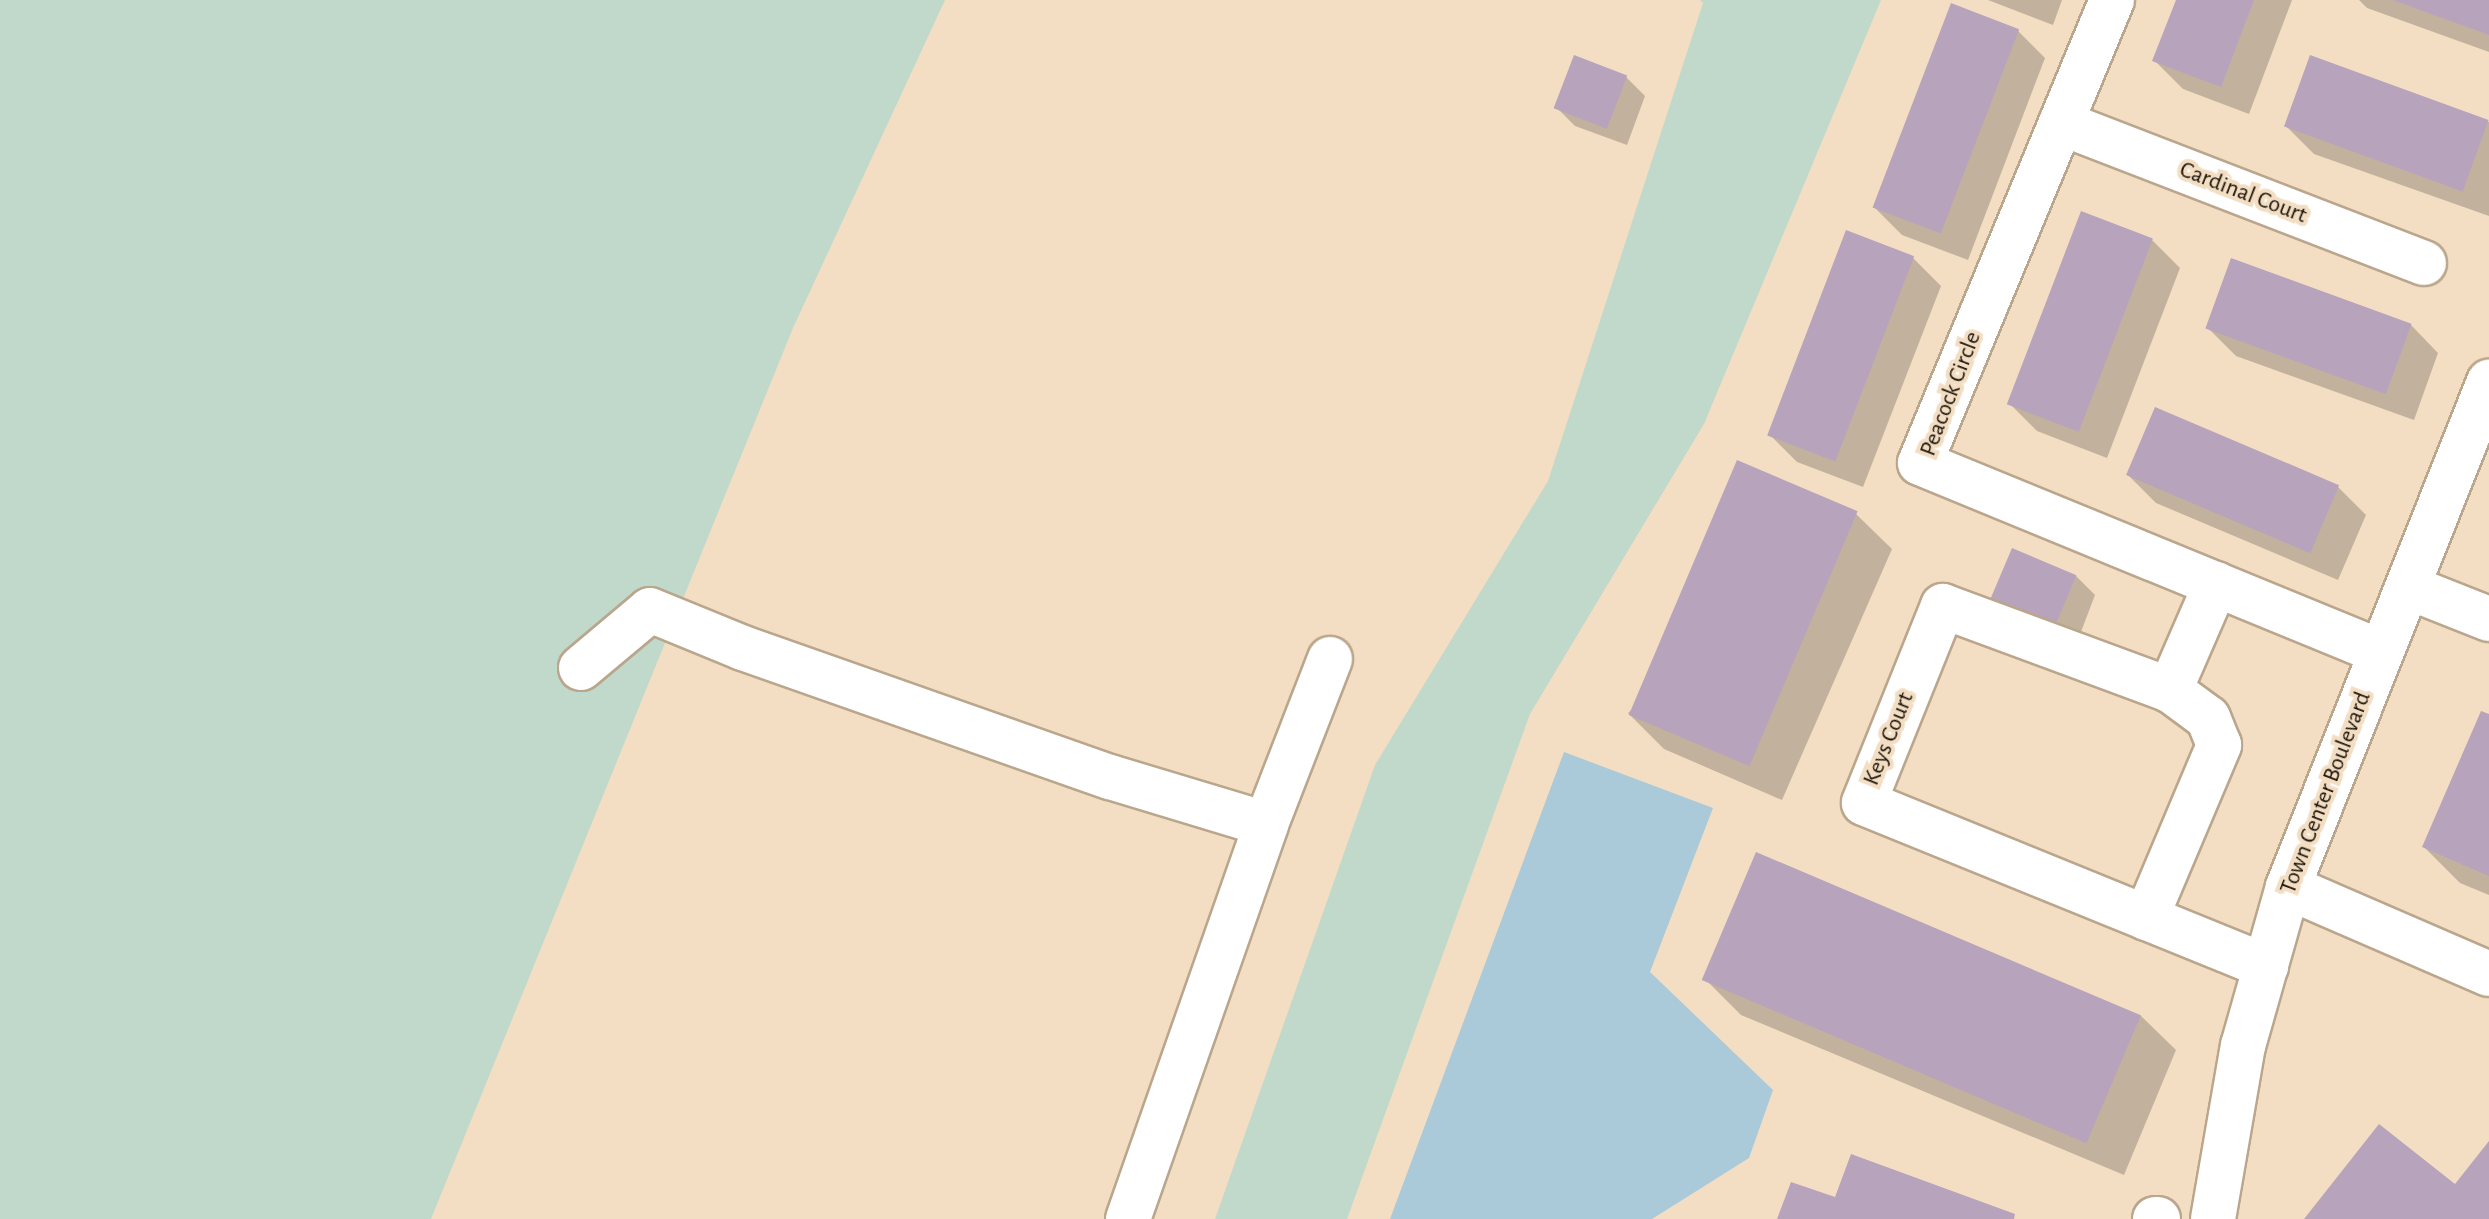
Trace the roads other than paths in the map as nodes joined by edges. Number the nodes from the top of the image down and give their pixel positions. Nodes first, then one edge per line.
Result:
1 (2112, 0) edge
2 (2061, 123) junction
3 (2424, 263) dead end
4 (2489, 382) edge
5 (2216, 584) junction
6 (2408, 587) junction
7 (2489, 619) edge
8 (2381, 652) junction
9 (1330, 659) dead end
10 (581, 668) dead end
11 (2170, 690) junction
12 (1266, 824) junction
13 (2288, 887) junction
14 (2146, 918) junction
15 (2266, 966) junction
16 (2489, 974) edge
17 (1128, 1219) edge
18 (2213, 1219) edge

1 - 2 street, Peacock Circle
2 - 3 street, Cardinal Court
2 - 5 street, Peacock Circle
4 - 6 street, Town Center Boulevard
5 - 8 street, Peacock Circle
5 - 11 street
6 - 7 street
6 - 8 street, Town Center Boulevard
8 - 13 street, Town Center Boulevard
9 - 12 street
10 - 12 street
11 - 14 street
11 - 14 street, Keys Court
12 - 17 street
13 - 15 street, Town Center Boulevard
13 - 16 street
14 - 15 street, Keys Court
15 - 18 street, Town Center Boulevard

